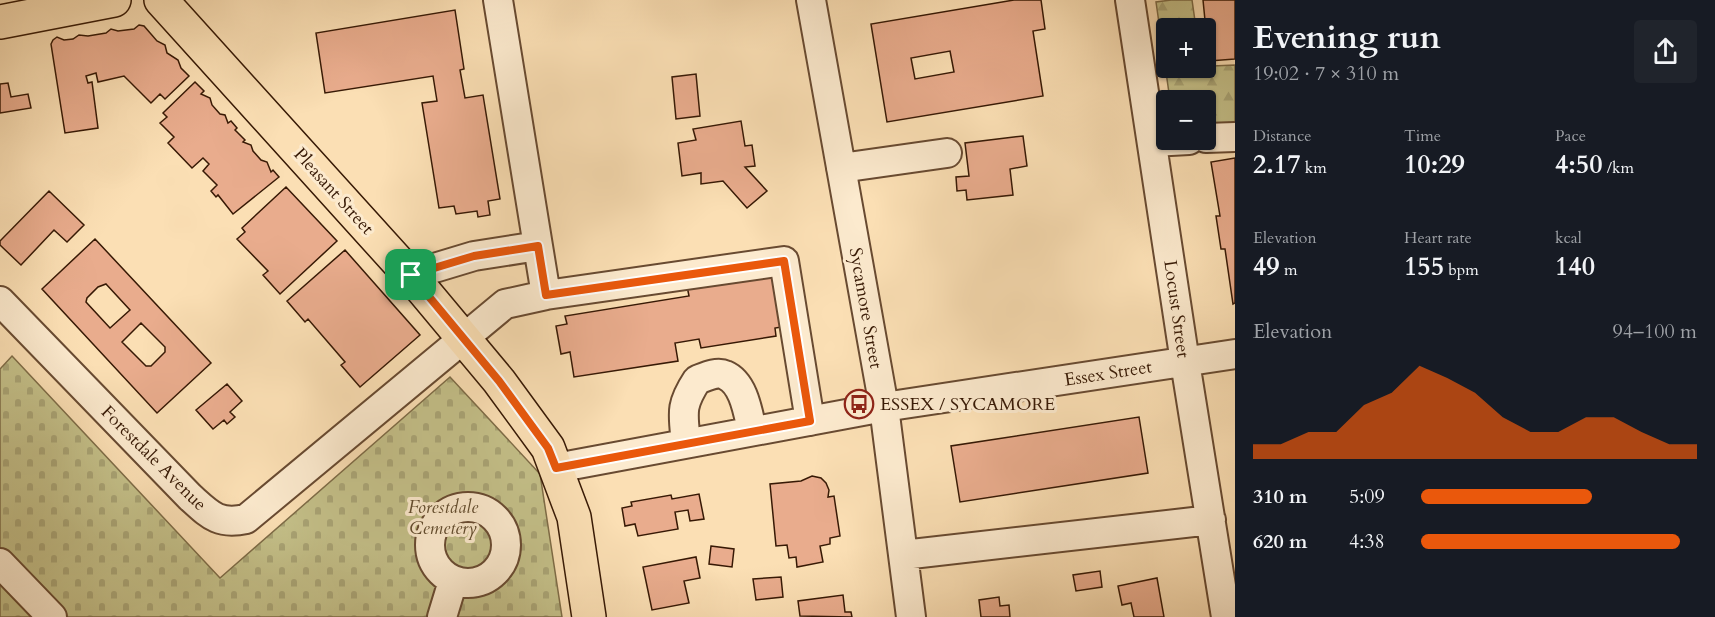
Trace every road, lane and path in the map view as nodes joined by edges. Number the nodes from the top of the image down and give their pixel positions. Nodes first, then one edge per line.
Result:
1 (114, 0) edge
2 (161, 0) edge
3 (498, 0) edge
4 (811, 0) edge
5 (1130, 0) edge
6 (0, 22) edge
7 (1235, 137) edge
8 (1216, 138) edge
9 (1152, 142) junction
10 (1156, 142) edge
11 (947, 153) dead end
12 (841, 168) junction
13 (538, 246) junction
14 (411, 275) junction
15 (546, 295) junction
16 (0, 302) edge
17 (463, 337) junction
18 (1235, 354) edge
19 (1185, 362) junction
20 (884, 407) junction
21 (810, 421) junction
22 (752, 430) junction
23 (686, 443) junction
24 (556, 468) junction
25 (1211, 520) junction
26 (903, 555) junction
27 (0, 563) edge
28 (453, 581) dead end
29 (52, 617) edge
30 (442, 617) edge
31 (589, 617) edge
32 (911, 617) edge
33 (1226, 617) edge

1 - 6 main road
2 - 14 main road, Pleasant Street
3 - 13 street
4 - 12 street, Sycamore Street
5 - 9 street, Locust Street
7 - 8 street
9 - 10 street
9 - 19 street, Locust Street
11 - 12 street
12 - 20 street, Sycamore Street
13 - 14 street
13 - 15 street
14 - 17 main road, Pleasant Street
15 - 17 street, Forestdale Avenue
15 - 21 street, Forestdale Avenue
16 - 17 street, Forestdale Avenue
17 - 24 main road, Pleasant Street
18 - 19 street, Essex Street
19 - 20 street, Essex Street
19 - 25 street, Locust Street
20 - 21 street, Essex Street
20 - 26 street, Sycamore Street
21 - 22 street, Essex Street
22 - 23 street, Essex Street
22 - 23 street
23 - 24 street, Essex Street
24 - 31 main road, Pleasant Street
25 - 26 street
25 - 33 street, Locust Street
26 - 32 street, Sycamore Street
27 - 29 street
28 - 30 street

